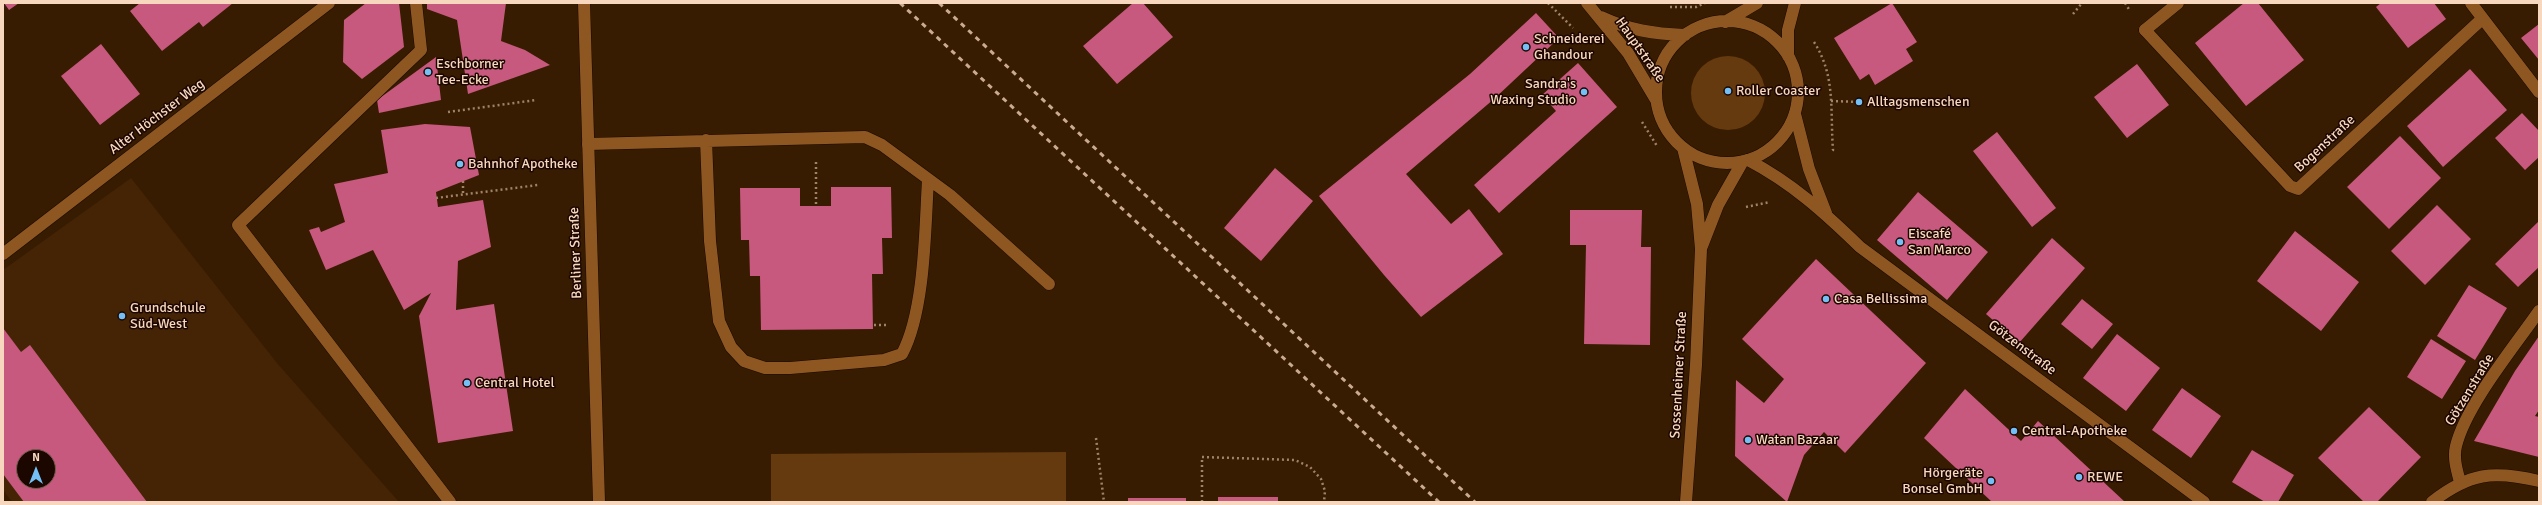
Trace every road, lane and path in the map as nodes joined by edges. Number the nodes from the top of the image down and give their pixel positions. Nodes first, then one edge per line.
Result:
1 (416, 3) edge
2 (584, 3) edge
3 (1548, 3) edge
4 (1587, 3) edge
5 (1757, 3) edge
6 (1795, 3) edge
7 (2082, 3) edge
8 (2178, 3) edge
9 (2471, 3) edge
10 (323, 5) edge
11 (2073, 14) dead end
12 (1598, 16) junction
13 (2482, 19) junction
14 (1725, 22) junction
15 (1574, 30) dead end
16 (1685, 35) junction
17 (1814, 35) dead end
18 (1788, 56) junction
19 (2539, 92) edge
20 (536, 100) dead end
21 (1657, 101) junction
22 (1831, 101) junction
23 (1859, 102) dead end
24 (448, 112) dead end
25 (1795, 114) junction
26 (815, 138) junction
27 (706, 140) junction
28 (588, 144) junction
29 (1683, 148) junction
30 (1746, 160) junction
31 (1809, 169) junction
32 (928, 180) junction
33 (463, 181) dead end
34 (538, 185) dead end
35 (463, 195) junction
36 (436, 198) dead end
37 (816, 206) dead end
38 (1826, 214) junction
39 (1701, 249) junction
40 (3, 254) edge
41 (1049, 284) dead end
42 (2539, 311) edge
43 (1096, 438) dead end
44 (2539, 481) edge
45 (2460, 482) junction
46 (450, 502) edge
47 (599, 502) edge
48 (1104, 502) edge
49 (1202, 502) edge
50 (1324, 502) edge
51 (1686, 502) edge
52 (2204, 502) edge
53 (2432, 502) edge

1 - 46 street
2 - 28 street, Berliner Straße
3 - 15 path
4 - 12 street, Hauptstraße
5 - 14 street, Hauptstraße
6 - 18 street, Hauptstraße
7 - 11 path
8 - 13 street, Bogenstraße
9 - 13 street
10 - 40 street, Alter Höchster Weg
12 - 16 street, Hauptstraße
12 - 21 street, Hauptstraße
13 - 19 street
14 - 16 street, Hauptstraße
14 - 18 street, Hauptstraße
16 - 21 street, Hauptstraße
17 - 22 path
18 - 25 street, Hauptstraße
20 - 24 path
21 - 29 street, Hauptstraße
22 - 23 path
22 - 31 path
25 - 30 street, Hauptstraße
25 - 31 street, Götzenstraße
26 - 27 street
26 - 32 street
26 - 37 path
27 - 28 street
27 - 32 street
28 - 47 street, Berliner Straße
29 - 30 street, Hauptstraße
29 - 39 street, Sossenheimer Straße
30 - 38 street, Götzenstraße
30 - 39 street, Sossenheimer Straße
31 - 38 street, Götzenstraße
32 - 41 street
33 - 35 path
34 - 35 path
35 - 36 path
38 - 52 street, Götzenstraße
39 - 51 street, Sossenheimer Straße
42 - 45 street, Götzenstraße
43 - 48 path
44 - 45 street
45 - 53 street
49 - 50 path

